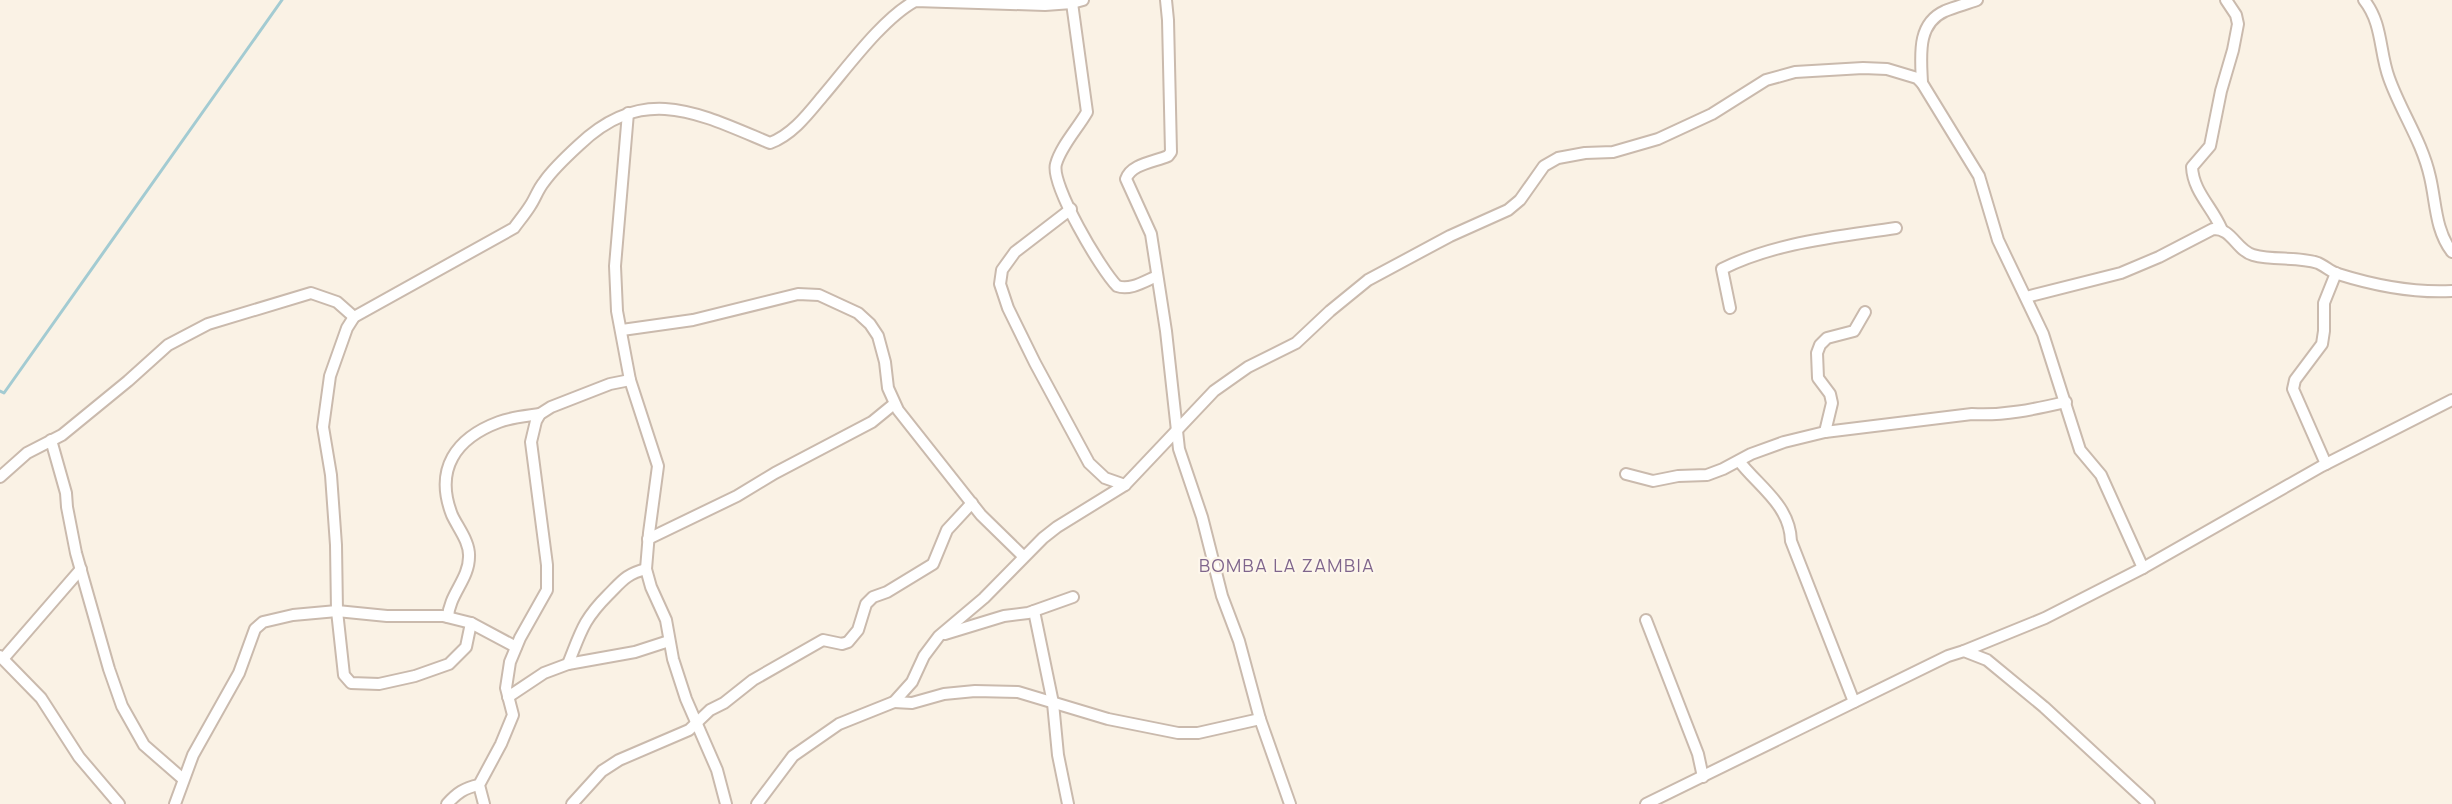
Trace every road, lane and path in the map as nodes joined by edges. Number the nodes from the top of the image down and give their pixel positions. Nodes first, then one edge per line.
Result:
1 (1166, 0) edge
2 (1977, 0) edge
3 (2226, 0) edge
4 (2364, 0) edge
5 (1077, 2) edge
6 (1922, 83) junction
7 (628, 113) junction
8 (1071, 209) junction
9 (1896, 228) dead end
10 (2221, 228) junction
11 (2452, 252) edge
12 (2336, 273) junction
13 (1157, 276) junction
14 (2452, 291) edge
15 (2026, 297) junction
16 (1730, 308) dead end
17 (1865, 312) dead end
18 (354, 318) junction
19 (622, 330) junction
20 (630, 380) junction
21 (2452, 400) edge
22 (2066, 402) junction
23 (894, 404) junction
24 (540, 414) junction
25 (1178, 428) junction
26 (1825, 432) junction
27 (51, 440) junction
28 (1739, 461) junction
29 (2326, 464) junction
30 (1626, 474) dead end
31 (0, 477) edge
32 (1125, 485) junction
33 (972, 502) junction
34 (648, 539) junction
35 (1023, 556) junction
36 (2143, 568) junction
37 (81, 569) junction
38 (646, 569) junction
39 (1073, 597) dead end
40 (337, 611) junction
41 (1034, 611) junction
42 (448, 617) junction
43 (1646, 620) dead end
44 (471, 623) junction
45 (939, 636) junction
46 (669, 641) junction
47 (516, 646) junction
48 (1964, 651) junction
49 (2, 658) edge
50 (568, 664) junction
51 (508, 697) junction
52 (894, 702) junction
53 (1854, 702) junction
54 (1053, 703) junction
55 (1260, 719) junction
56 (696, 723) junction
57 (1703, 777) junction
58 (183, 780) junction
59 (479, 785) junction
60 (119, 804) edge
61 (175, 804) edge
62 (447, 804) edge
63 (484, 804) edge
64 (572, 804) edge
65 (726, 804) edge
66 (757, 804) edge
67 (1068, 804) edge
68 (1290, 804) edge
69 (1646, 804) edge
70 (2149, 804) edge

1 - 13 street
2 - 6 street
3 - 10 street
4 - 11 street
5 - 7 street
5 - 8 street
6 - 15 street
6 - 25 street
7 - 18 street
7 - 19 street
8 - 13 street
8 - 32 street
9 - 16 street
10 - 12 street
10 - 15 street
12 - 14 street
12 - 29 street
13 - 25 street
15 - 22 street
17 - 26 street
18 - 27 street
18 - 40 street
19 - 20 street
19 - 23 street
20 - 24 street
20 - 34 street
21 - 29 street
22 - 26 street
22 - 36 street
23 - 33 street
23 - 34 street
24 - 42 street
24 - 47 street
25 - 32 street
25 - 55 street
26 - 28 street
27 - 31 street
27 - 37 street
28 - 30 street
28 - 53 street
29 - 36 street
32 - 35 street
33 - 35 street
33 - 56 street
34 - 38 street
35 - 45 street
36 - 48 street
37 - 49 street
37 - 58 street
38 - 46 street
38 - 50 street
39 - 41 street
40 - 42 street
40 - 44 street
40 - 58 street
41 - 45 street
41 - 54 street
42 - 44 street
43 - 57 street
44 - 47 street
45 - 52 street
46 - 50 street
46 - 56 street
47 - 51 street
48 - 53 street
48 - 70 street
49 - 60 street
50 - 51 street
51 - 59 street
52 - 54 street
52 - 66 street
53 - 57 street
54 - 55 street
54 - 67 street
55 - 68 street
56 - 64 street
56 - 65 street
57 - 69 street
58 - 61 street
59 - 62 street
59 - 63 street

